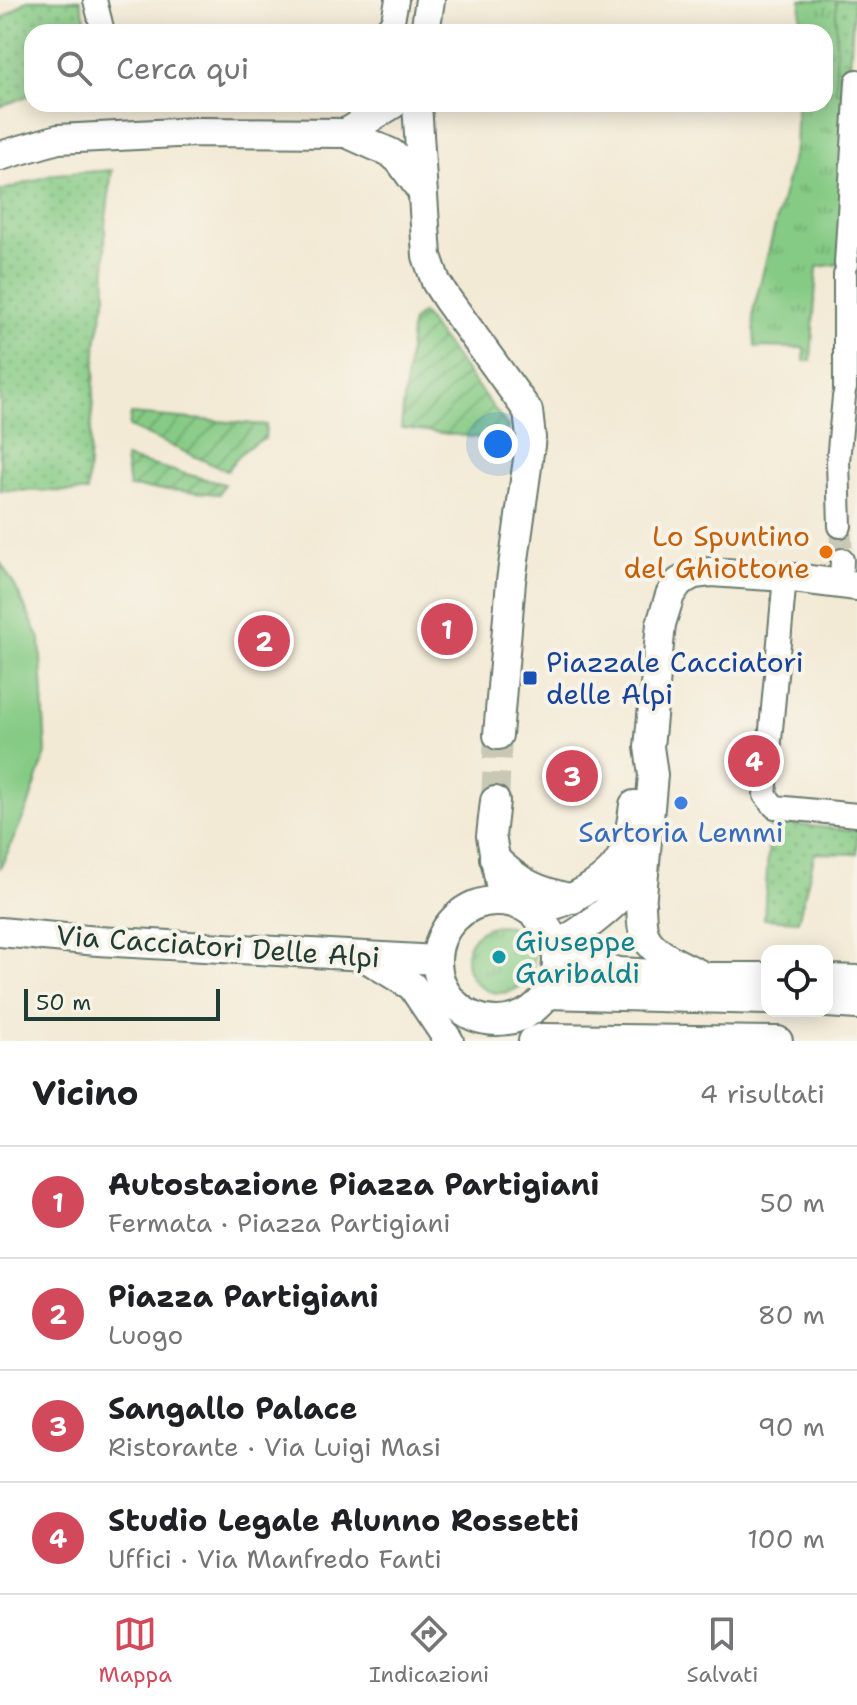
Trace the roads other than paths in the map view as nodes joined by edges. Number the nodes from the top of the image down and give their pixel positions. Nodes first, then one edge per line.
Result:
1 (95, 0) edge
2 (397, 0) edge
3 (430, 0) edge
4 (101, 24) edge
5 (390, 24) edge
6 (426, 24) edge
7 (857, 84) edge
8 (380, 112) edge
9 (417, 112) edge
10 (346, 133) junction
11 (0, 156) edge
12 (422, 191) junction
13 (848, 398) edge
14 (840, 526) tunnel mouth
15 (785, 577) junction
16 (846, 577) edge
17 (498, 735) tunnel mouth
18 (649, 747) junction
19 (495, 801) tunnel mouth
20 (857, 815) edge
21 (493, 847) junction
22 (601, 879) junction
23 (639, 888) junction
24 (573, 899) junction
25 (503, 900) junction
26 (532, 912) junction
27 (0, 932) edge
28 (556, 951) junction
29 (360, 956) junction
30 (437, 960) junction
31 (705, 977) junction
32 (761, 977) edge
33 (833, 979) edge
34 (857, 980) edge
35 (421, 997) junction
36 (761, 1000) edge
37 (541, 1001) junction
38 (833, 1003) edge
39 (857, 1005) edge
40 (482, 1025) edge
41 (613, 1037) junction
42 (537, 1039) edge
43 (449, 1041) edge
44 (778, 1041) edge

1 - 4 street
2 - 5 street
3 - 6 street
7 - 13 street
8 - 10 street
9 - 12 street
10 - 11 street
10 - 12 street
12 - 17 street
13 - 14 street
15 - 16 street
15 - 18 street
15 - 20 street
18 - 22 street
18 - 23 street
19 - 21 street
21 - 24 street
21 - 25 street
22 - 23 street
22 - 24 street
23 - 28 street
23 - 31 street
24 - 26 street
25 - 26 street
25 - 30 street
26 - 28 street
27 - 29 street, Via Cacciatori Delle Alpi
28 - 31 street
28 - 37 street
29 - 30 street, Via Cacciatori Delle Alpi
29 - 35 street
30 - 40 street
31 - 32 street
33 - 34 street
35 - 40 street
35 - 43 street
36 - 37 street
37 - 40 street
37 - 41 street
38 - 39 street
41 - 42 street
41 - 44 street

